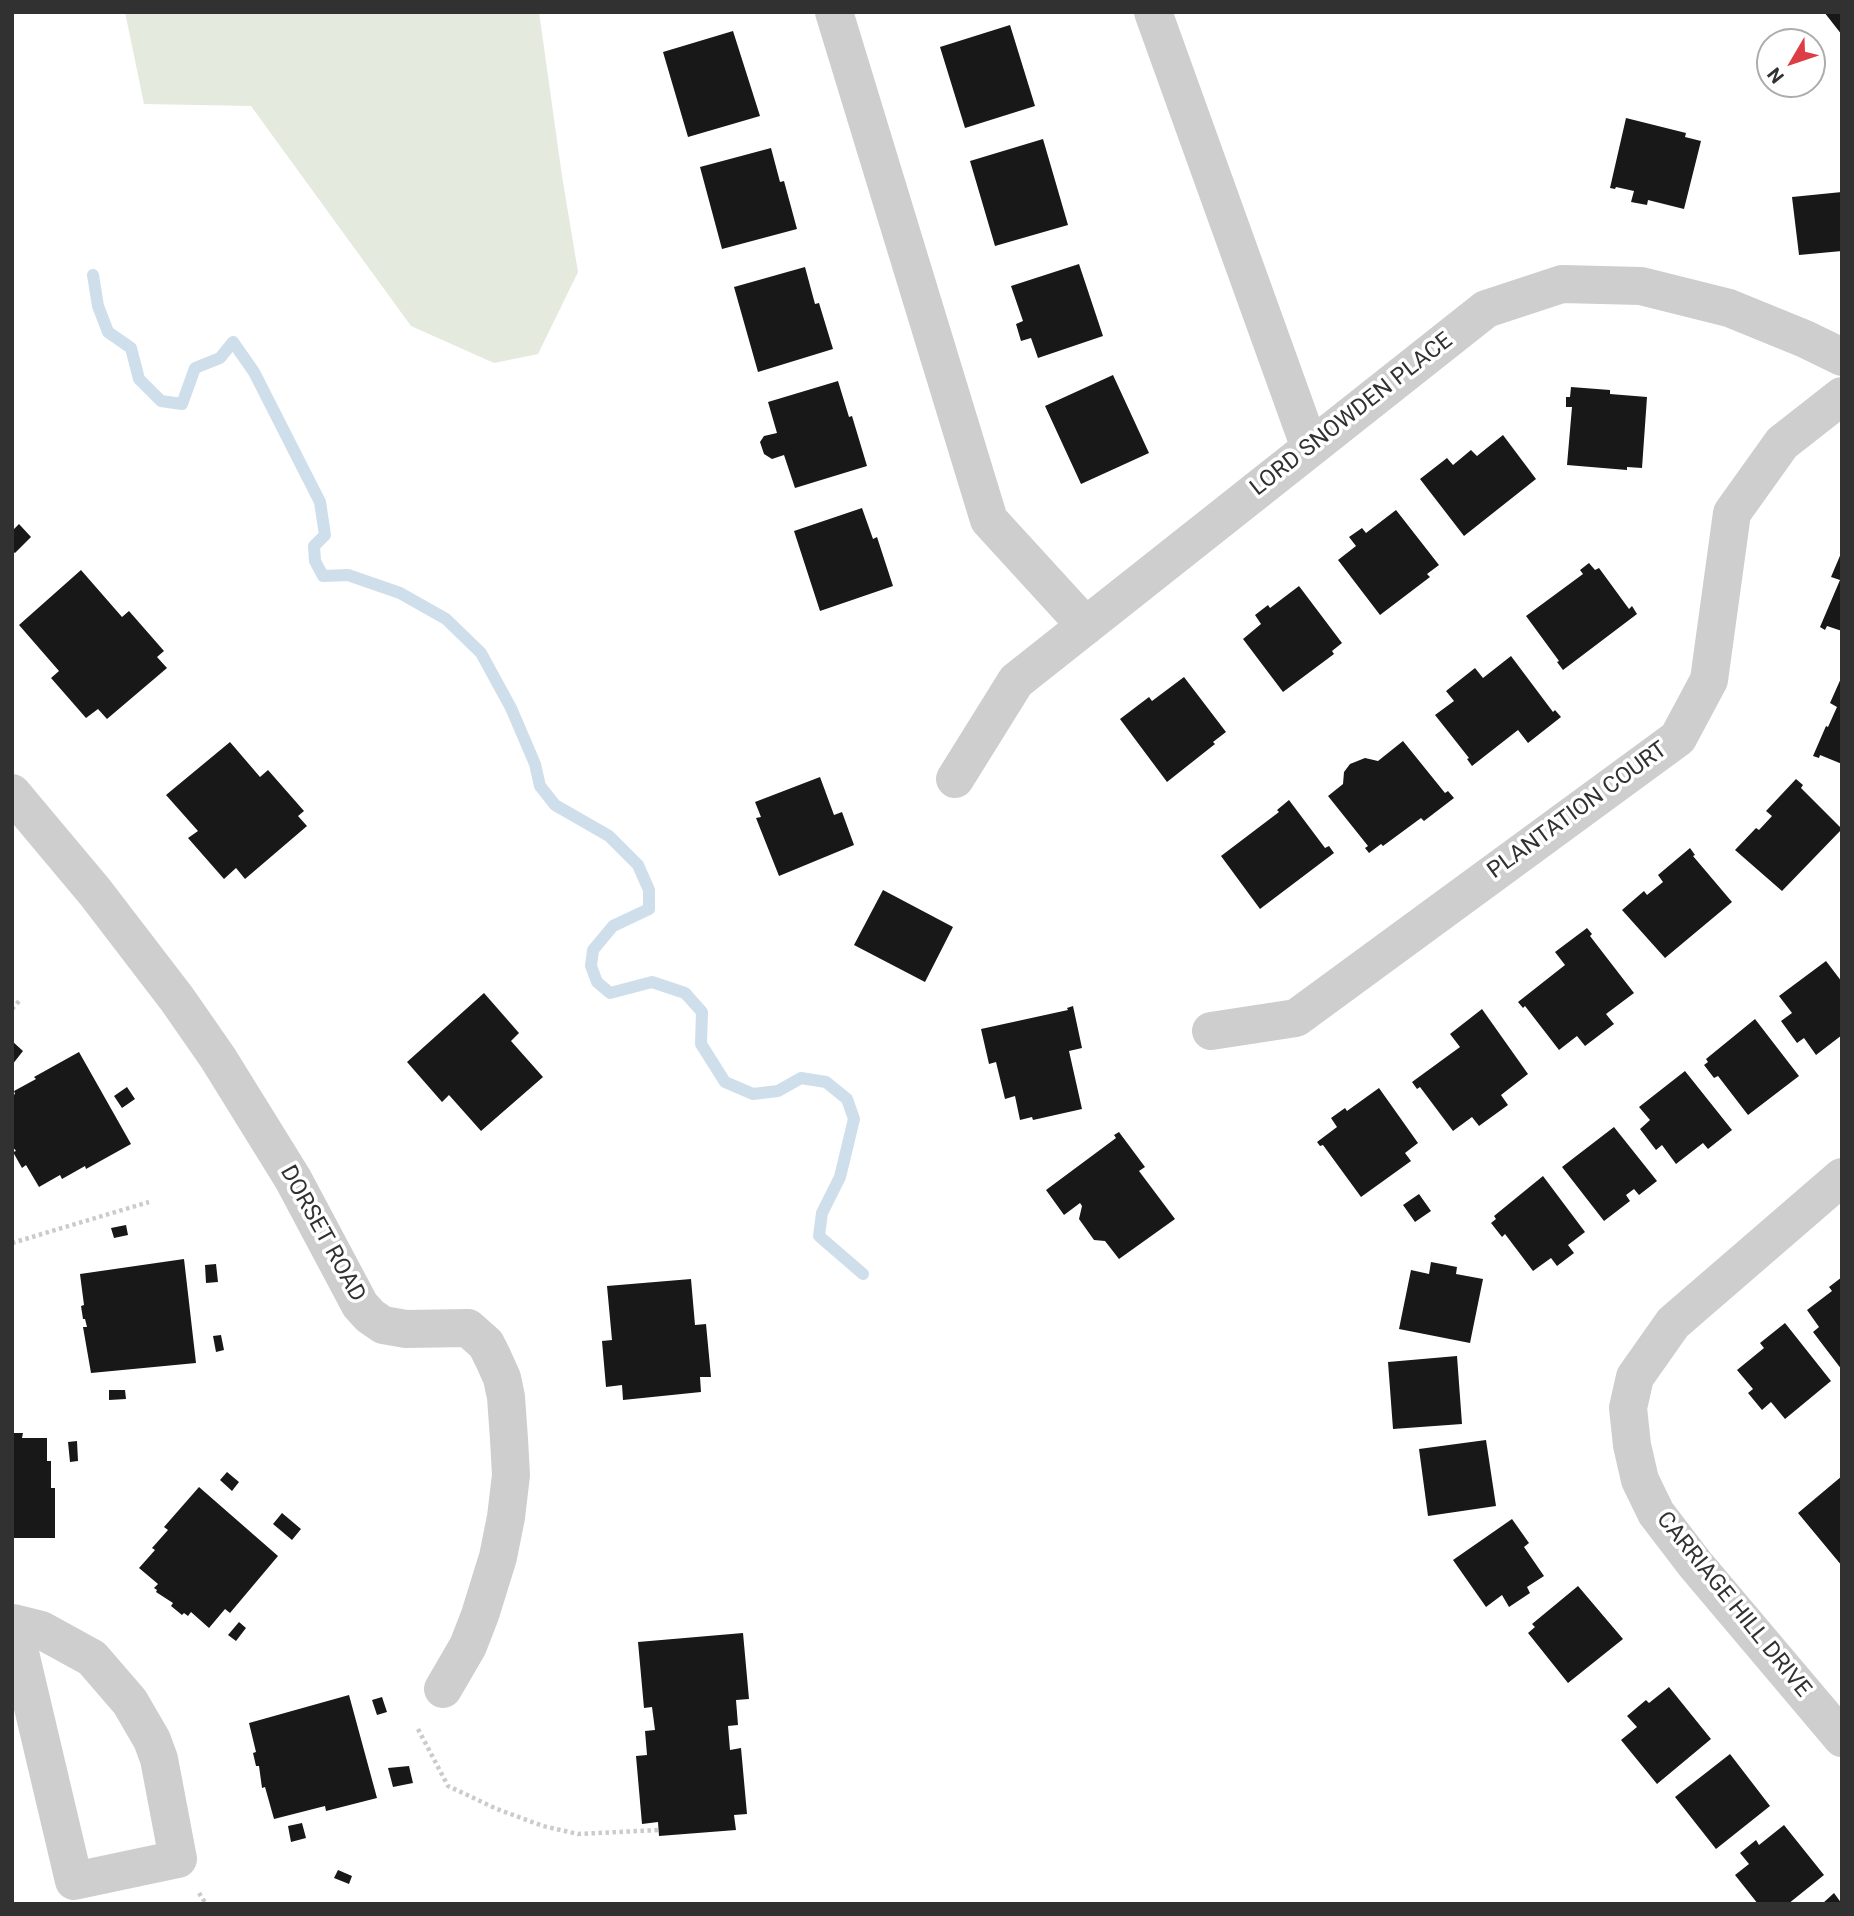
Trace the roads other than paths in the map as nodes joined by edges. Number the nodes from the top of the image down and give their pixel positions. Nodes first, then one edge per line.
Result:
1 (834, 12) edge
2 (1153, 12) edge
3 (1842, 357) edge
4 (1842, 396) edge
5 (1310, 448) junction
6 (1086, 626) junction
7 (956, 779) dead end
8 (12, 793) edge
9 (1211, 1031) dead end
10 (1842, 1177) edge
11 (13, 1623) edge
12 (443, 1689) dead end
13 (1842, 1738) edge

1 - 6 street
2 - 5 street
3 - 5 street, LORD SNOWDEN PLACE
4 - 9 street, PLANTATION COURT
5 - 6 street, LORD SNOWDEN PLACE
6 - 7 street, LORD SNOWDEN PLACE
8 - 12 street, DORSET ROAD
10 - 13 street, CARRIAGE HILL DRIVE
11 - 11 street

